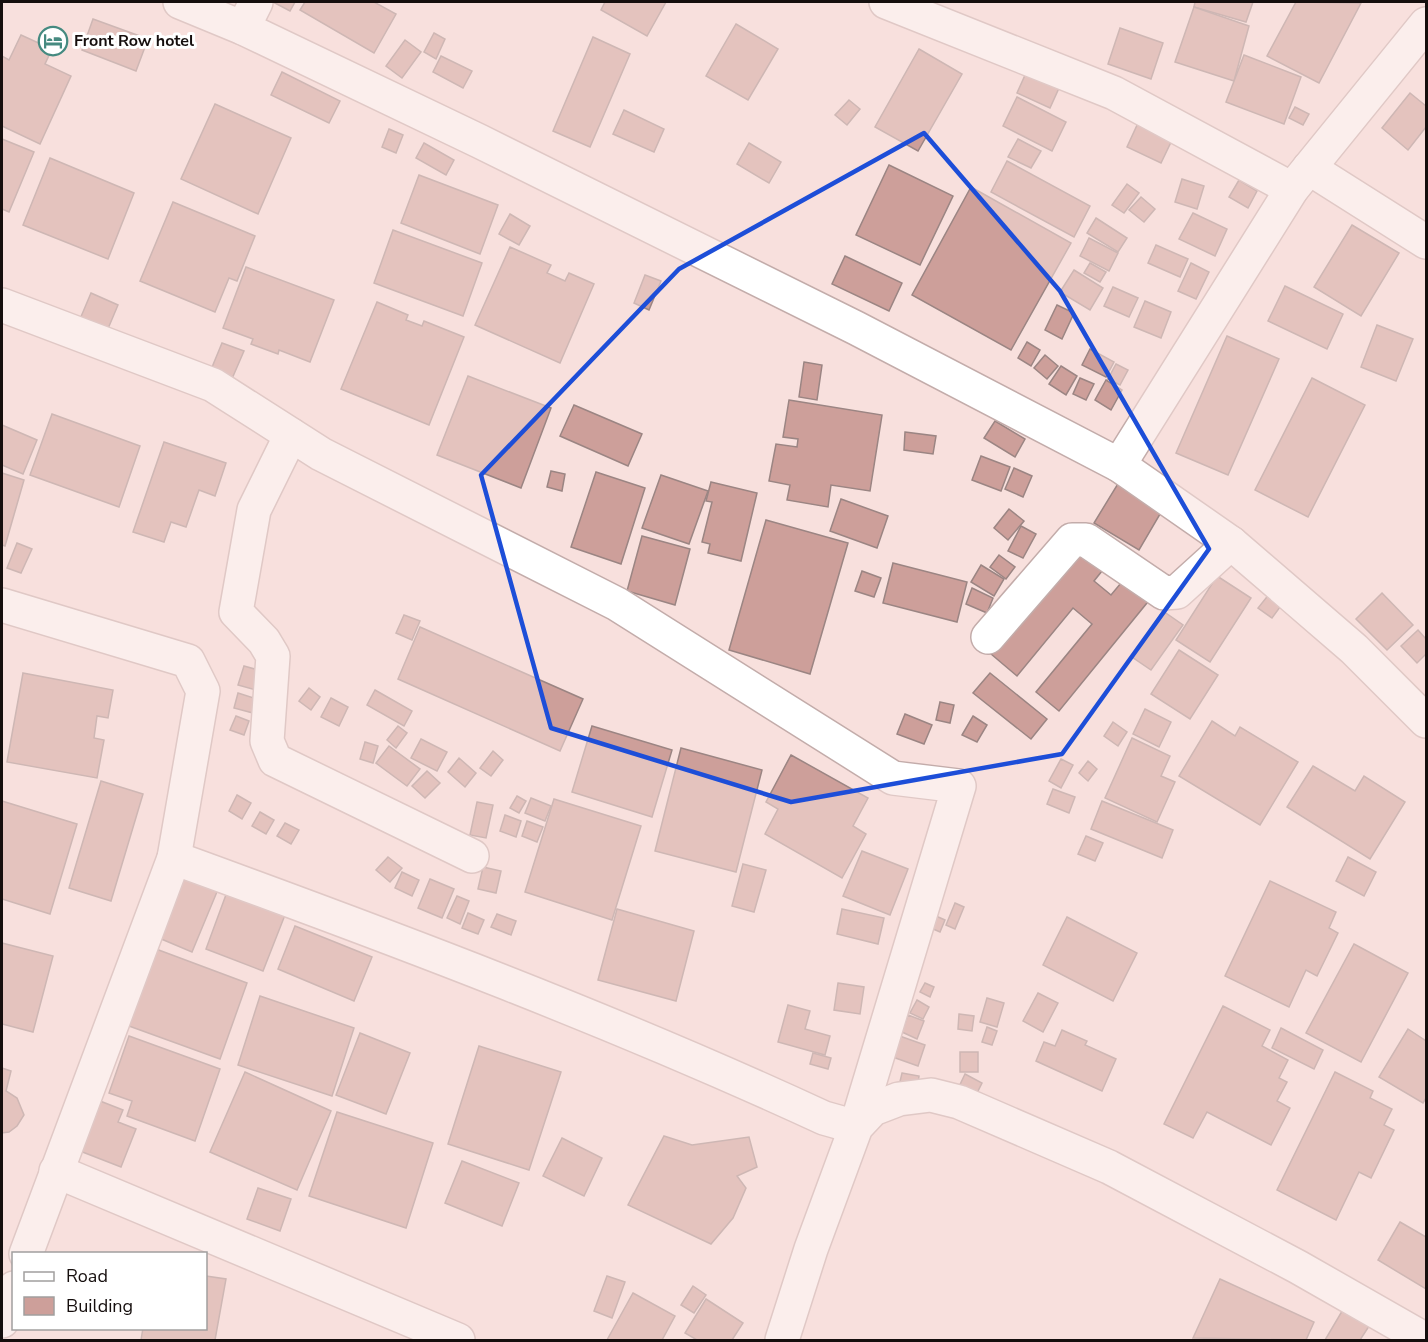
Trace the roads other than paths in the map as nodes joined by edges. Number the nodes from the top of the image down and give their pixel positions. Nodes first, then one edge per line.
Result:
1 (180, 2) edge
2 (886, 2) edge
3 (250, 15) edge
4 (1426, 24) edge
5 (1300, 178) junction
6 (1426, 242) edge
7 (2, 305) edge
8 (291, 435) junction
9 (1119, 465) junction
10 (1231, 543) junction
11 (2, 605) edge
12 (988, 637) dead end
13 (1426, 721) edge
14 (472, 856) dead end
15 (174, 858) junction
16 (856, 1127) junction
17 (56, 1171) junction
18 (27, 1252) edge
19 (12, 1294) edge
20 (2, 1321) edge
21 (458, 1341) edge
22 (782, 1341) edge
23 (1426, 1341) edge

1 - 3 street
2 - 5 street
3 - 9 street
4 - 5 street
5 - 6 street
5 - 9 street
7 - 8 street
8 - 14 street
8 - 16 street
9 - 10 street
10 - 12 street
10 - 13 street
11 - 15 street
15 - 16 street
15 - 17 street
16 - 22 street
16 - 23 street
17 - 18 street
17 - 21 street
19 - 20 street

